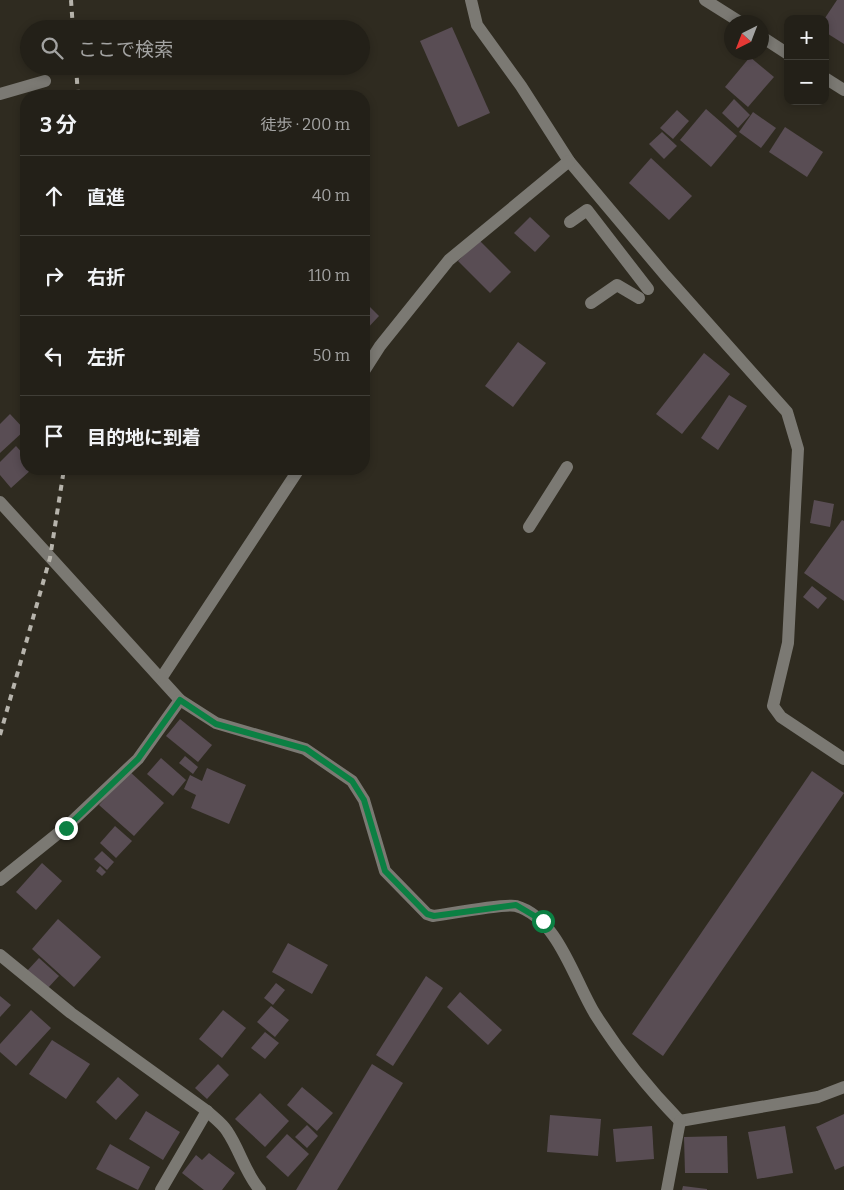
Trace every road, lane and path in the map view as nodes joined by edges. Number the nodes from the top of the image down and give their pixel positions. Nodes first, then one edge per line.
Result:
1 (471, 0) edge
2 (705, 0) edge
3 (729, 15) edge
4 (769, 42) edge
5 (784, 51) edge
6 (45, 81) dead end
7 (829, 81) edge
8 (844, 90) edge
9 (0, 94) edge
10 (569, 160) junction
11 (570, 222) dead end
12 (591, 303) dead end
13 (370, 362) edge
14 (567, 467) dead end
15 (295, 475) edge
16 (0, 502) edge
17 (529, 526) dead end
18 (162, 677) junction
19 (180, 700) junction
20 (844, 759) edge
21 (0, 880) edge
22 (0, 955) edge
23 (844, 1087) edge
24 (207, 1111) junction
25 (680, 1121) junction
26 (161, 1190) edge
27 (260, 1190) edge
28 (667, 1190) edge

1 - 10 street
2 - 3 street
4 - 5 street
6 - 9 street
7 - 8 street
10 - 13 street
10 - 20 street
11 - 12 street
14 - 17 street
15 - 18 street
16 - 18 street
18 - 19 street
19 - 21 street
19 - 25 street
22 - 24 street
23 - 25 street
24 - 26 street
24 - 27 street
25 - 28 street

